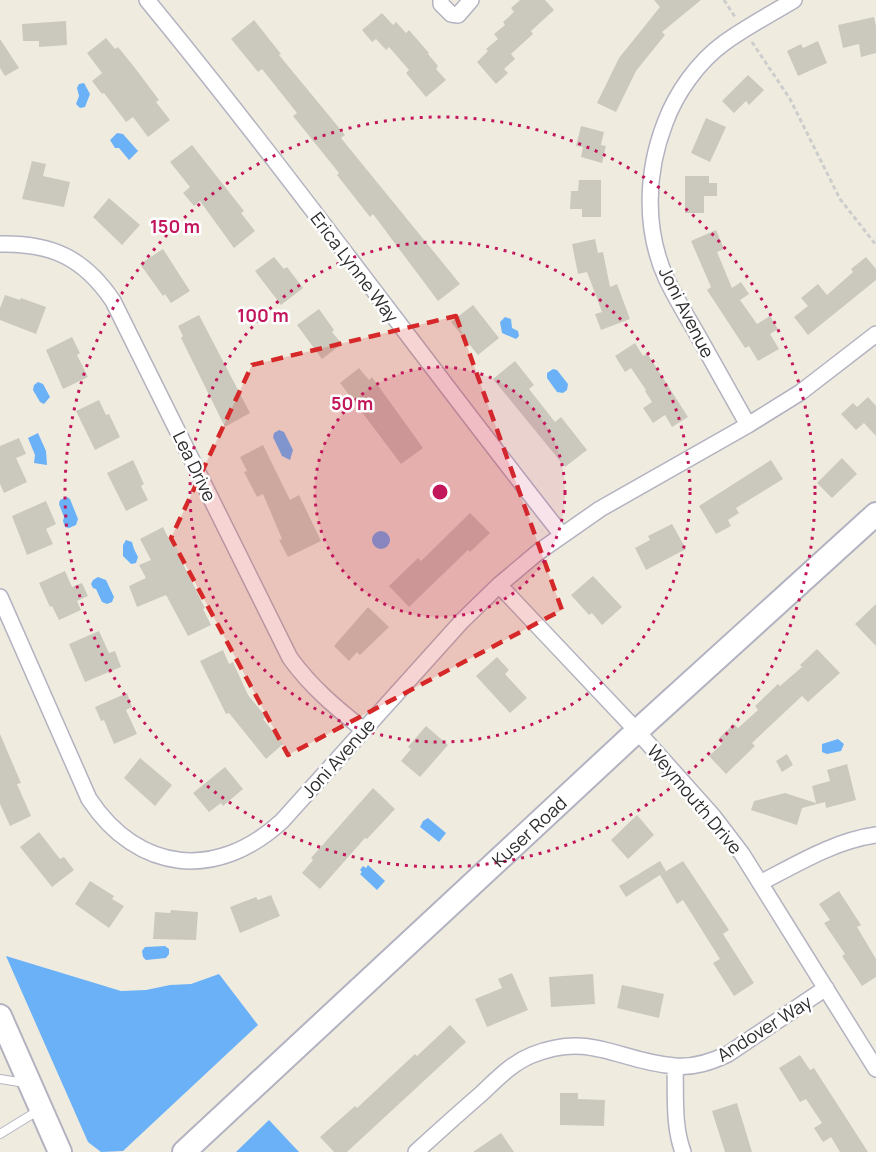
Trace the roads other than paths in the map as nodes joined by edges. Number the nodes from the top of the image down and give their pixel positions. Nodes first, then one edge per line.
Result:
1 (147, 0) edge
2 (441, 0) edge
3 (471, 0) edge
4 (794, 0) edge
5 (0, 244) edge
6 (876, 334) edge
7 (748, 425) junction
8 (876, 516) edge
9 (561, 535) junction
10 (499, 585) junction
11 (0, 597) edge
12 (364, 730) junction
13 (637, 731) junction
14 (876, 835) edge
15 (760, 883) junction
16 (825, 988) junction
17 (0, 1016) edge
18 (675, 1066) junction
19 (876, 1070) edge
20 (0, 1079) edge
21 (29, 1083) junction
22 (41, 1109) junction
23 (0, 1134) edge
24 (199, 1143) edge
25 (61, 1148) edge
26 (421, 1150) edge
27 (166, 1152) edge
28 (184, 1152) edge
29 (683, 1152) edge

1 - 9 street, Erica Lynne Way
2 - 3 street
4 - 7 street, Joni Avenue
5 - 12 street, Lea Drive
6 - 7 street, Joni Avenue
7 - 9 street, Joni Avenue
8 - 13 street, Kuser Road
9 - 10 street, Joni Avenue
10 - 12 street, Joni Avenue
10 - 13 street, Weymouth Drive
11 - 12 street, Joni Avenue
13 - 15 street, Weymouth Drive
13 - 24 street, Kuser Road
14 - 15 street
15 - 16 street, Weymouth Drive
16 - 18 street, Andover Way
16 - 19 street, Weymouth Drive
17 - 21 street
18 - 26 street, Andover Way
18 - 29 street
20 - 21 lane
21 - 22 street
22 - 23 lane
22 - 25 street
24 - 27 street
24 - 28 street, Kuser Road

